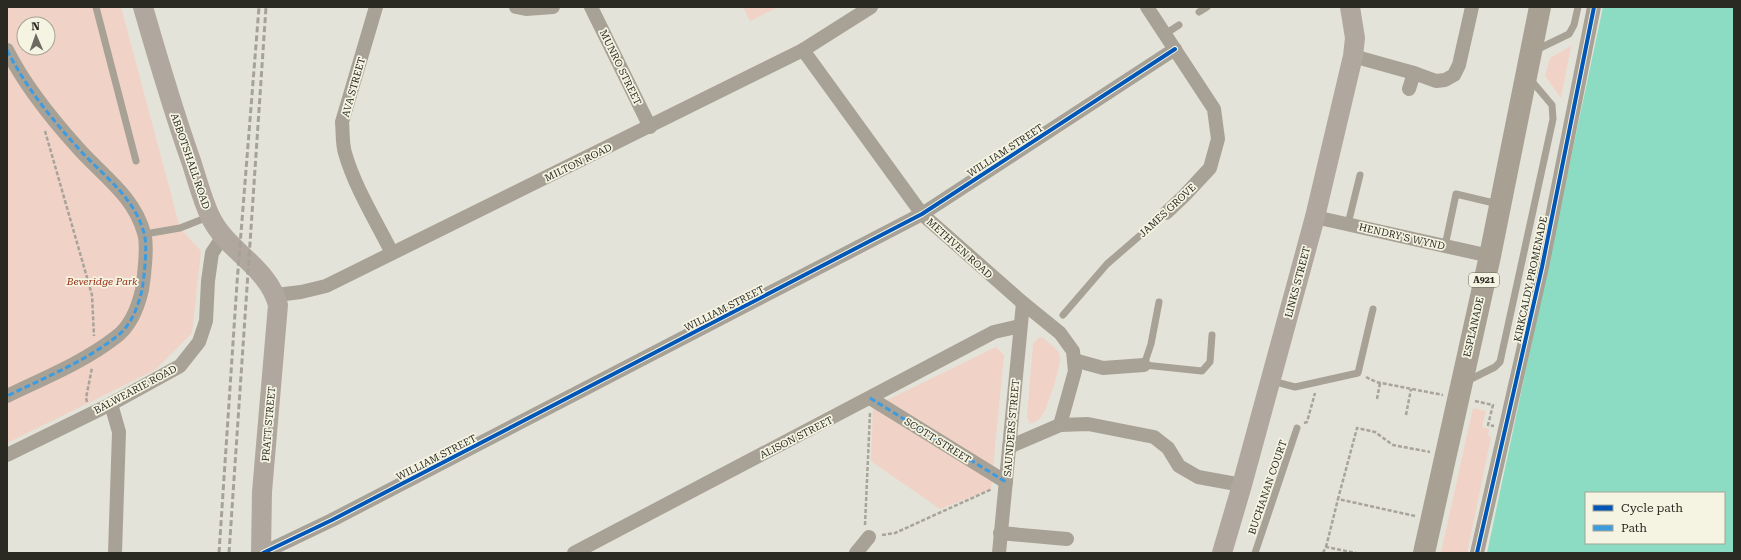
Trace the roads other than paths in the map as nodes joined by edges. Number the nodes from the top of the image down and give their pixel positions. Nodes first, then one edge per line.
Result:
1 (96, 7) edge
2 (143, 7) edge
3 (376, 7) edge
4 (516, 7) edge
5 (553, 7) edge
6 (591, 7) edge
7 (871, 7) edge
8 (1146, 7) edge
9 (1207, 7) edge
10 (1350, 7) edge
11 (1472, 7) edge
12 (1540, 7) edge
13 (1578, 7) edge
14 (1594, 7) edge
15 (1199, 12) dead end
16 (1179, 25) dead end
17 (1165, 34) junction
18 (1175, 49) junction
19 (7, 50) edge
20 (803, 50) junction
21 (1531, 52) junction
22 (1353, 56) junction
23 (1414, 74) junction
24 (1526, 74) junction
25 (1409, 89) dead end
26 (650, 127) junction
27 (136, 161) dead end
28 (1360, 175) dead end
29 (1500, 204) junction
30 (1166, 213) joint
31 (922, 214) junction
32 (210, 217) junction
33 (1315, 217) junction
34 (1348, 224) junction
35 (145, 234) junction
36 (224, 235) junction
37 (1445, 246) junction
38 (392, 253) junction
39 (1490, 256) junction
40 (276, 295) junction
41 (1159, 302) dead end
42 (1023, 303) junction
43 (1372, 308) dead end
44 (1063, 315) dead end
45 (1020, 326) junction
46 (1212, 335) dead end
47 (1074, 360) junction
48 (1144, 365) junction
49 (1270, 380) junction
50 (1460, 384) junction
51 (7, 396) edge
52 (870, 398) junction
53 (111, 404) junction
54 (1060, 425) junction
55 (1297, 428) road end
56 (1009, 447) junction
57 (7, 455) edge
58 (1006, 482) junction
59 (1242, 485) junction
60 (1000, 533) junction
61 (870, 537) road end
62 (1067, 539) dead end
63 (592, 549) edge
64 (115, 553) edge
65 (262, 553) edge
66 (574, 553) edge
67 (856, 553) edge
68 (998, 553) edge
69 (1224, 553) edge
70 (1255, 553) edge
71 (1424, 553) edge
72 (1477, 553) edge

1 - 27 lane
2 - 32 main road, ABBOTSHALL ROAD
3 - 38 street, AVA STREET
4 - 5 street
6 - 26 street, MUNRO STREET
7 - 20 street, MILTON ROAD
8 - 17 street, JAMES GROVE
9 - 15 lane
10 - 22 main road, LINKS STREET
11 - 23 street
12 - 21 main road, ESPLANADE / A921
13 - 21 lane
14 - 72 street, KIRKCALDY PROMENADE
16 - 17 lane
17 - 18 street, JAMES GROVE
18 - 30 street, JAMES GROVE
18 - 31 street, WILLIAM STREET
19 - 35 street
20 - 26 street, MILTON ROAD
20 - 31 street, METHVEN ROAD
21 - 24 main road, ESPLANADE / A921
22 - 23 street
22 - 33 main road, LINKS STREET
23 - 25 street
24 - 29 main road, ESPLANADE / A921
24 - 50 lane
26 - 38 street, MILTON ROAD
28 - 34 lane
29 - 37 lane
29 - 39 main road, ESPLANADE / A921
30 - 44 lane, JAMES GROVE
31 - 42 street, METHVEN ROAD
31 - 65 street, WILLIAM STREET
32 - 35 lane
32 - 36 main road, ABBOTSHALL ROAD
33 - 34 street, HENDRY'S WYND
33 - 49 main road, LINKS STREET
34 - 37 street, HENDRY'S WYND
35 - 51 street
36 - 40 main road, ABBOTSHALL ROAD
36 - 53 street, BALWEARIE ROAD
37 - 39 street, HENDRY'S WYND
38 - 40 street, MILTON ROAD
39 - 50 main road, ESPLANADE / A921
40 - 65 main road, PRATT STREET
41 - 48 lane
42 - 45 street, SAUNDERS STREET
42 - 47 street, METHVEN ROAD
43 - 49 lane
45 - 52 street, ALISON STREET
45 - 56 street, SAUNDERS STREET
46 - 48 lane
47 - 48 street
47 - 54 street, METHVEN ROAD
49 - 59 main road, LINKS STREET
50 - 71 main road, ESPLANADE / A921
52 - 58 street, SCOTT STREET
52 - 63 street, ALISON STREET
53 - 57 street, BALWEARIE ROAD
53 - 64 street
54 - 56 street
54 - 59 street
55 - 70 lane, BUCHANAN COURT
56 - 58 street, SAUNDERS STREET
58 - 60 street, SAUNDERS STREET
59 - 69 main road, LINKS STREET
60 - 62 street
60 - 68 street, SAUNDERS STREET
61 - 67 street
63 - 66 street, ALISON STREET

